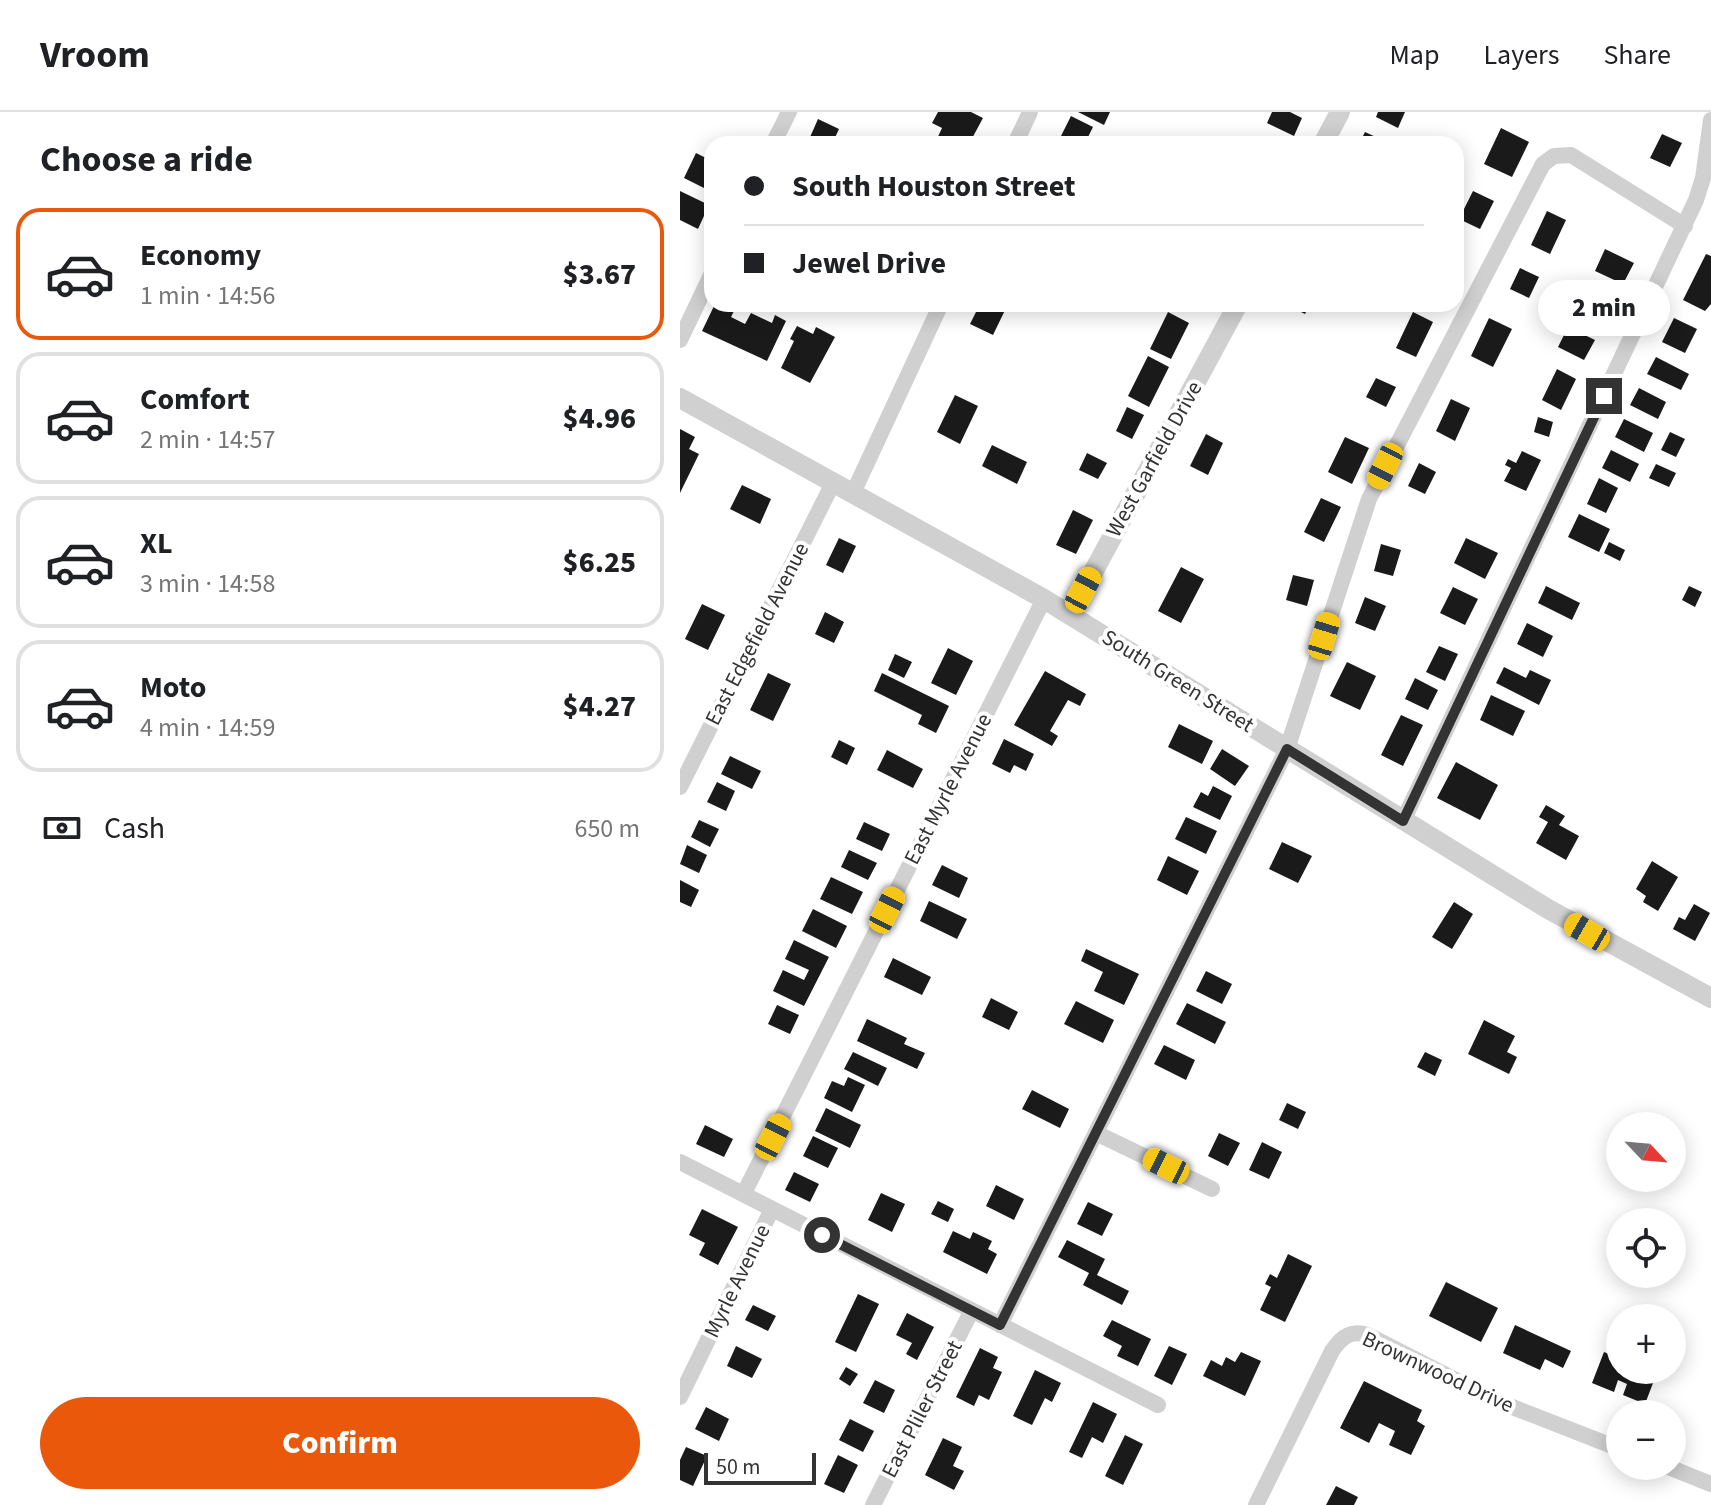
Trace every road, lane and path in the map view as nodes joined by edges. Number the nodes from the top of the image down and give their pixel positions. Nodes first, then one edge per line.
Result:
1 (789, 112) edge
2 (1030, 112) edge
3 (1340, 112) edge
4 (1711, 120) edge
5 (777, 136) edge
6 (1019, 136) edge
7 (1327, 136) edge
8 (1685, 226) junction
9 (704, 290) edge
10 (937, 312) edge
11 (1234, 312) edge
12 (680, 340) edge
13 (680, 398) edge
14 (834, 481) junction
15 (854, 491) junction
16 (1044, 599) junction
17 (1070, 615) junction
18 (1287, 749) junction
19 (680, 787) edge
20 (1403, 821) junction
21 (1711, 998) edge
22 (1096, 1133) junction
23 (680, 1162) edge
24 (1212, 1189) dead end
25 (744, 1193) junction
26 (772, 1209) junction
27 (971, 1312) junction
28 (1000, 1325) junction
29 (680, 1397) edge
30 (1158, 1405) dead end
31 (1606, 1444) edge
32 (1686, 1474) edge
33 (1711, 1484) edge
34 (873, 1505) edge
35 (1256, 1505) edge

1 - 5 street
2 - 6 street
3 - 7 street
4 - 8 street
8 - 18 street
8 - 20 street
9 - 12 street
10 - 15 street
11 - 17 street, West Garfield Drive
13 - 14 street, South Green Street
14 - 15 street, South Green Street
14 - 19 street, East Edgefield Avenue
15 - 16 street, South Green Street
16 - 17 street, South Green Street
16 - 25 street, East Myrle Avenue
17 - 18 street, South Green Street
18 - 20 street, South Green Street
18 - 22 street
20 - 21 street, South Green Street
22 - 24 street
22 - 28 street
23 - 25 street
25 - 26 street
26 - 27 street
26 - 29 street, Myrle Avenue
27 - 28 street
27 - 34 street, East Pliler Street
28 - 30 street
31 - 35 street, Brownwood Drive
32 - 33 street

